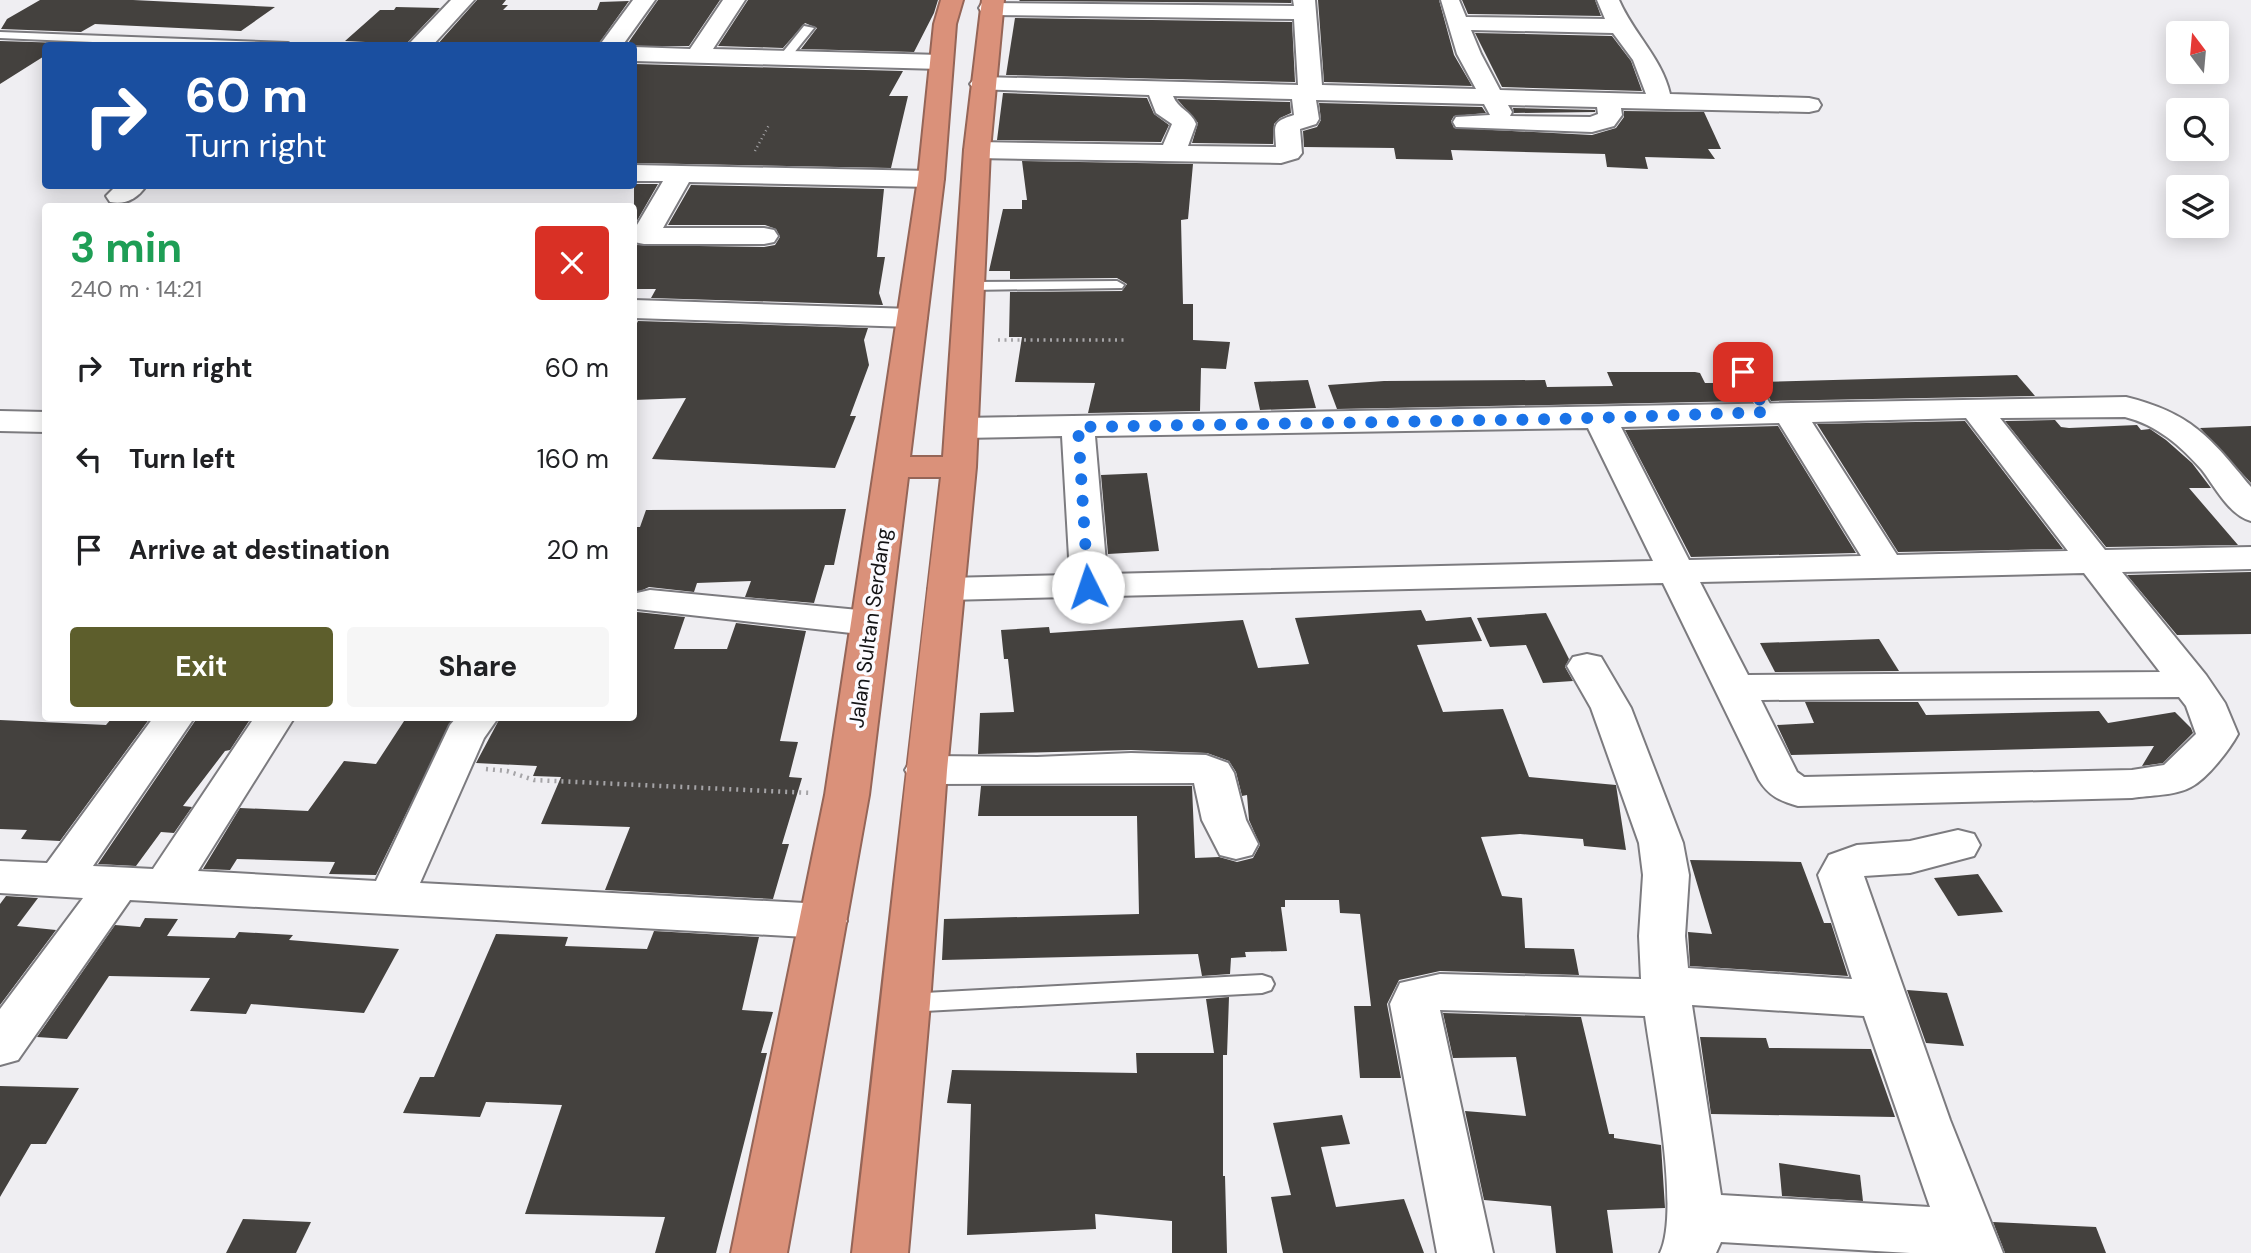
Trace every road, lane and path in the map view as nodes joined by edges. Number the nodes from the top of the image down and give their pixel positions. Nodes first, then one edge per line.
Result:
1 (463, 0) edge
2 (644, 0) edge
3 (734, 0) edge
4 (952, 0) edge
5 (1449, 0) edge
6 (1608, 0) edge
7 (992, 4) edge
8 (1304, 6) edge
9 (1458, 23) junction
10 (1619, 26) junction
11 (807, 28) dead end
12 (0, 35) edge
13 (183, 42) edge
14 (423, 42) edge
15 (613, 42) edge
16 (637, 54) edge
17 (697, 56) junction
18 (785, 57) junction
19 (941, 62) junction
20 (982, 83) junction
21 (1160, 90) junction
22 (1307, 92) junction
23 (1493, 95) junction
24 (1608, 98) junction
25 (1659, 100) junction
26 (1809, 105) dead end
27 (1465, 122) dead end
28 (1504, 123) junction
29 (977, 150) junction
30 (1172, 154) junction
31 (637, 173) edge
32 (681, 173) junction
33 (931, 179) junction
34 (764, 236) dead end
35 (1117, 285) dead end
36 (969, 286) junction
37 (637, 309) edge
38 (912, 318) junction
39 (966, 340) junction
40 (1127, 341) dead end
41 (1743, 372) dead end
42 (1975, 408) junction
43 (1778, 412) junction
44 (1600, 418) junction
45 (0, 421) edge
46 (42, 422) edge
47 (1078, 427) junction
48 (962, 428) junction
49 (893, 467) junction
50 (959, 467) junction
51 (2251, 510) edge
52 (2251, 558) edge
53 (2097, 563) junction
54 (1887, 568) junction
55 (1676, 572) junction
56 (1088, 587) junction
57 (947, 589) junction
58 (650, 601) dead end
59 (869, 622) junction
60 (1587, 666) dead end
61 (2192, 684) junction
62 (1734, 688) junction
63 (172, 721) edge
64 (272, 721) edge
65 (476, 721) edge
66 (450, 766) junction
67 (926, 770) junction
68 (847, 795) junction
69 (1236, 844) dead end
70 (1958, 845) dead end
71 (0, 877) edge
72 (59, 881) junction
73 (118, 882) junction
74 (167, 884) junction
75 (391, 898) junction
76 (824, 921) junction
77 (1262, 984) dead end
78 (1666, 991) junction
79 (1883, 999) junction
80 (906, 1003) junction
81 (0, 1046) edge
82 (1692, 1235) edge
83 (1972, 1243) edge
84 (890, 1251) edge
85 (759, 1253) edge
86 (1465, 1253) edge

1 - 14 street
2 - 15 street
3 - 17 street
4 - 19 highway, Jalan Sultan Serdang
5 - 9 street
6 - 10 street
7 - 8 street
7 - 20 highway
8 - 22 street
9 - 10 street
9 - 23 street
10 - 25 street
11 - 18 lane
12 - 13 lane
16 - 17 street
17 - 18 street
18 - 19 street
19 - 33 highway, Jalan Sultan Serdang
20 - 21 street
20 - 29 highway
21 - 22 street
21 - 30 street
22 - 23 street
22 - 30 street
23 - 24 street
23 - 28 street
24 - 25 street
24 - 28 street
25 - 26 street
27 - 28 street
29 - 30 street
29 - 36 highway
31 - 32 street
32 - 33 street
32 - 34 street
33 - 38 highway, Jalan Sultan Serdang
35 - 36 lane
36 - 39 highway
37 - 38 street
38 - 49 highway, Jalan Sultan Serdang
39 - 40 path
39 - 48 highway
41 - 43 lane
42 - 43 street
42 - 51 street
42 - 53 street
43 - 44 street
43 - 54 street
44 - 47 street
44 - 55 street
45 - 46 street
47 - 48 street
47 - 56 street
48 - 50 highway
49 - 50 highway
49 - 59 highway, Jalan Sultan Serdang
50 - 57 highway
52 - 53 street
53 - 54 street
53 - 61 street
54 - 55 street
55 - 56 street
55 - 62 street
56 - 57 street
57 - 67 highway
58 - 59 street
59 - 68 highway, Jalan Sultan Serdang
60 - 78 street
61 - 62 street
61 - 62 street
63 - 72 street
64 - 74 street
65 - 66 street
66 - 68 path
66 - 75 street
67 - 69 street
67 - 80 highway
68 - 76 highway, Jalan Sultan Serdang
70 - 79 street
71 - 72 street
72 - 73 street
73 - 74 street
73 - 81 street
74 - 75 street
75 - 76 street
76 - 85 highway, Jalan Sultan Serdang
77 - 80 lane
78 - 79 street
78 - 82 street
78 - 86 street
79 - 83 street
80 - 84 highway
82 - 83 street

